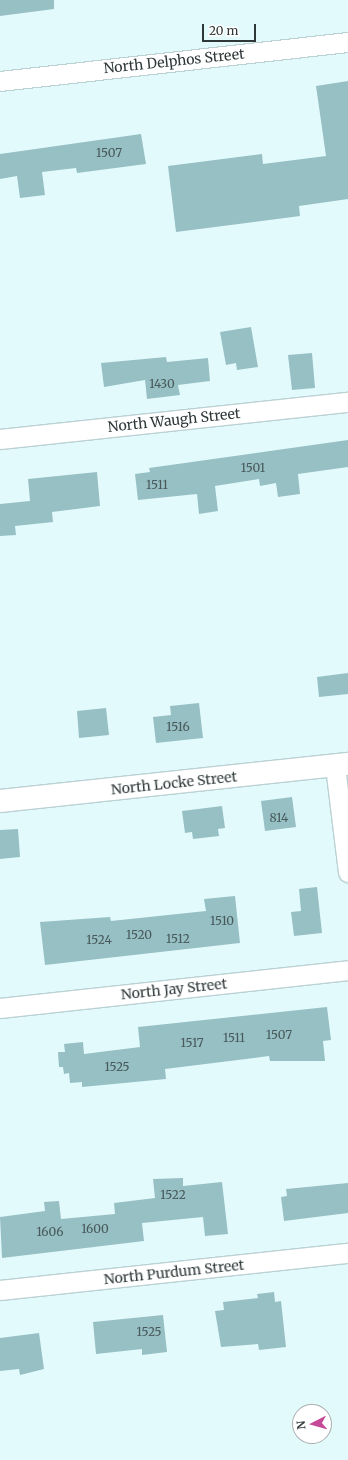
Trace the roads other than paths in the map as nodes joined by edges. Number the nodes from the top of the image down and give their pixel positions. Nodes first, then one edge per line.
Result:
1 (348, 42) edge
2 (0, 80) edge
3 (348, 402) edge
4 (0, 438) edge
5 (342, 765) edge
6 (0, 801) edge
7 (348, 872) edge
8 (348, 970) edge
9 (0, 1008) edge
10 (348, 1253) edge
11 (0, 1290) edge

1 - 2 street, North Delphos Street
3 - 4 street, North Waugh Street
5 - 6 street, North Locke Street
5 - 7 street
8 - 9 street, North Jay Street
10 - 11 street, North Purdum Street

